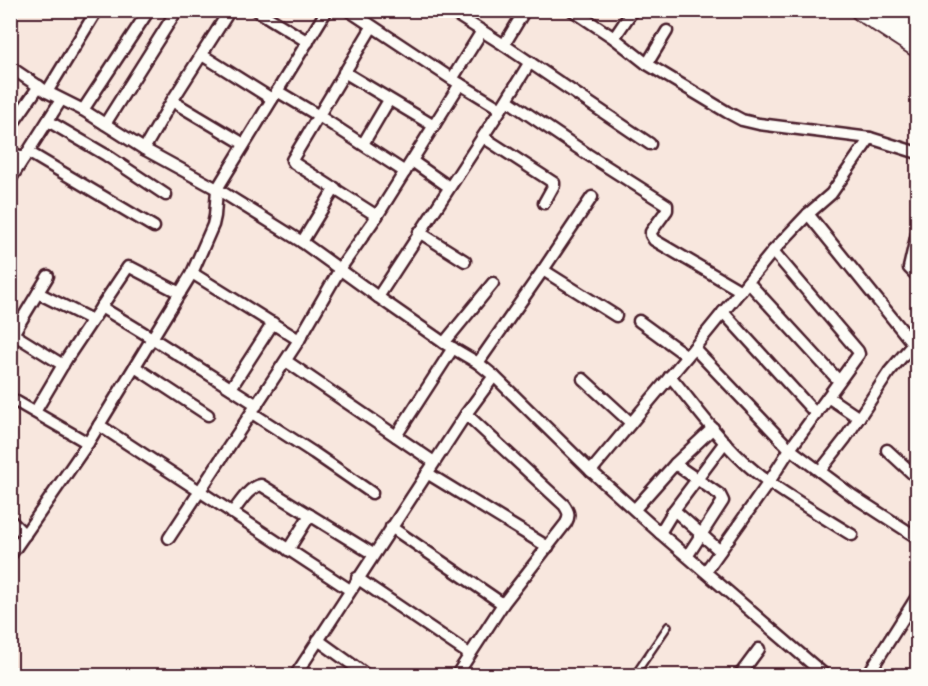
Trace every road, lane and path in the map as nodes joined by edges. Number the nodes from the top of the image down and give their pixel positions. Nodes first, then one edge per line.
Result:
1 (97, 10) edge
2 (149, 10) edge
3 (177, 10) edge
4 (230, 10) edge
5 (256, 10) edge
6 (327, 10) edge
7 (348, 10) edge
8 (449, 10) edge
9 (525, 10) edge
10 (572, 10) edge
11 (633, 10) edge
12 (861, 10) edge
13 (891, 10) edge
14 (372, 27) junction
15 (918, 27) edge
16 (482, 31) junction
17 (667, 32) dead end
18 (614, 38) junction
19 (308, 42) junction
20 (504, 45) junction
21 (918, 47) edge
22 (202, 55) junction
23 (530, 62) junction
24 (647, 64) junction
25 (10, 67) edge
26 (344, 72) junction
27 (456, 81) junction
28 (43, 89) junction
29 (274, 95) junction
30 (390, 99) junction
31 (61, 100) junction
32 (172, 101) junction
33 (504, 104) junction
34 (83, 110) junction
35 (319, 116) junction
36 (48, 121) junction
37 (105, 124) junction
38 (434, 126) junction
39 (10, 128) edge
40 (483, 137) junction
41 (870, 138) junction
42 (244, 144) junction
43 (363, 144) junction
44 (650, 144) dead end
45 (144, 149) junction
46 (10, 152) edge
47 (918, 153) edge
48 (26, 155) junction
49 (412, 161) junction
50 (405, 172) junction
51 (10, 180) edge
52 (449, 187) junction
53 (335, 188) junction
54 (217, 189) junction
55 (166, 195) dead end
56 (592, 197) dead end
57 (544, 203) dead end
58 (808, 214) junction
59 (377, 216) junction
60 (154, 227) dead end
61 (918, 229) edge
62 (419, 232) junction
63 (302, 242) junction
64 (773, 251) junction
65 (465, 261) dead end
66 (340, 269) junction
67 (543, 270) junction
68 (192, 273) junction
69 (48, 276) dead end
70 (918, 277) edge
71 (748, 282) junction
72 (493, 283) dead end
73 (741, 291) junction
74 (180, 292) junction
75 (38, 293) junction
76 (378, 297) junction
77 (101, 307) junction
78 (723, 312) junction
79 (616, 316) dead end
80 (92, 320) junction
81 (639, 321) dead end
82 (273, 323) junction
83 (12, 333) edge
84 (152, 338) junction
85 (299, 340) junction
86 (448, 345) junction
87 (915, 347) edge
88 (691, 352) junction
89 (285, 361) junction
90 (478, 363) junction
91 (63, 365) junction
92 (135, 367) junction
93 (494, 376) junction
94 (670, 376) junction
95 (583, 379) dead end
96 (839, 381) junction
97 (231, 388) junction
98 (828, 397) junction
99 (10, 398) edge
100 (254, 409) junction
101 (34, 412) junction
102 (466, 414) junction
103 (816, 414) junction
104 (208, 415) dead end
105 (858, 418) junction
106 (631, 423) junction
107 (99, 425) junction
108 (713, 428) junction
109 (396, 436) junction
110 (725, 442) junction
111 (88, 443) junction
112 (790, 449) junction
113 (887, 450) dead end
114 (434, 462) junction
115 (675, 464) junction
116 (591, 471) junction
117 (820, 471) junction
118 (427, 473) junction
119 (918, 475) edge
120 (698, 480) junction
121 (769, 482) junction
122 (200, 492) junction
123 (372, 493) dead end
124 (635, 509) junction
125 (674, 510) junction
126 (232, 513) junction
127 (310, 515) junction
128 (10, 520) edge
129 (391, 527) junction
130 (660, 533) junction
131 (25, 535) junction
132 (701, 535) junction
133 (852, 535) dead end
134 (169, 538) dead end
135 (918, 538) edge
136 (548, 547) junction
137 (288, 550) junction
138 (720, 550) junction
139 (373, 554) junction
140 (687, 555) junction
141 (10, 556) edge
142 (706, 571) junction
143 (357, 578) junction
144 (350, 590) junction
145 (918, 595) edge
146 (503, 604) junction
147 (668, 626) dead end
148 (318, 640) junction
149 (759, 649) dead end
150 (469, 654) junction
151 (295, 675) edge
152 (368, 675) edge
153 (456, 675) edge
154 (634, 675) edge
155 (739, 675) edge
156 (826, 675) edge
157 (867, 675) edge

1 - 28 street
2 - 34 street
3 - 37 street
4 - 22 street
5 - 19 street
6 - 19 street
7 - 14 street
8 - 16 street
9 - 20 street
10 - 18 street
11 - 18 street
12 - 21 highway
13 - 15 highway
14 - 26 street
14 - 27 street
16 - 20 street
16 - 27 street
17 - 24 street
18 - 24 street
19 - 29 street
20 - 23 street
22 - 29 street
22 - 32 street
23 - 33 street
23 - 44 street
24 - 41 street
25 - 28 street
26 - 30 street
26 - 35 street
27 - 33 street
27 - 38 street
28 - 31 street
28 - 39 street
29 - 35 street
29 - 42 street
30 - 38 street
30 - 43 street
31 - 34 street
31 - 36 street
32 - 42 street
32 - 45 street
33 - 40 street
33 - 73 street
34 - 37 street
35 - 43 street
35 - 53 street
36 - 48 street
36 - 55 street
37 - 45 street
38 - 49 street
40 - 52 street
40 - 57 street
41 - 47 street
41 - 58 street
42 - 54 street
43 - 50 street
45 - 54 street
46 - 48 street
48 - 51 street
48 - 60 street
49 - 50 street
49 - 52 street
50 - 59 street
52 - 62 street
53 - 59 street
53 - 63 street
54 - 63 street
54 - 68 street
56 - 67 street
58 - 64 street
58 - 87 street
59 - 66 street
61 - 70 street
62 - 65 street
62 - 76 street
63 - 66 street
64 - 71 street
64 - 96 street
66 - 76 street
66 - 85 street
67 - 79 street
67 - 90 street
68 - 74 street
68 - 82 street
69 - 75 street
71 - 73 street
71 - 96 street
72 - 86 street
73 - 78 street
74 - 77 street
74 - 84 street
75 - 80 street
75 - 83 street
76 - 86 street
77 - 80 street
77 - 84 street
78 - 88 street
78 - 103 street
80 - 91 street
81 - 88 street
82 - 85 street
82 - 97 street
83 - 91 street
84 - 92 street
84 - 97 street
85 - 89 street
86 - 90 street
86 - 109 street
87 - 105 street
88 - 94 street
88 - 112 street
89 - 100 street
89 - 109 street
90 - 93 street
91 - 101 street
92 - 104 street
92 - 107 street
93 - 102 street
93 - 116 street
94 - 106 street
94 - 108 street
95 - 106 street
96 - 98 street
97 - 100 street
98 - 103 street
98 - 105 street
99 - 101 street
100 - 122 street
100 - 123 street
101 - 111 street
102 - 114 street
102 - 136 street
103 - 112 street
105 - 117 street
106 - 116 street
107 - 111 street
107 - 122 street
108 - 110 street
108 - 115 street
109 - 114 street
110 - 120 street
110 - 121 street
111 - 131 street
112 - 117 street
112 - 121 street
113 - 119 street
114 - 118 street
115 - 120 street
115 - 124 street
116 - 124 street
117 - 135 street
118 - 129 street
118 - 136 street
120 - 125 street
120 - 132 street
121 - 133 street
121 - 138 street
122 - 126 street
122 - 134 street
124 - 130 street
125 - 130 street
125 - 132 street
126 - 127 street
126 - 137 street
127 - 137 street
127 - 139 street
128 - 131 street
129 - 139 street
129 - 146 street
130 - 140 street
131 - 141 street
132 - 138 street
132 - 140 street
136 - 146 street
137 - 144 street
138 - 142 street
139 - 143 street
140 - 142 street
142 - 156 street
143 - 144 street
143 - 150 street
144 - 148 street
145 - 157 street
146 - 150 street
147 - 154 lane
148 - 151 street
148 - 152 street
149 - 155 street
150 - 153 street

